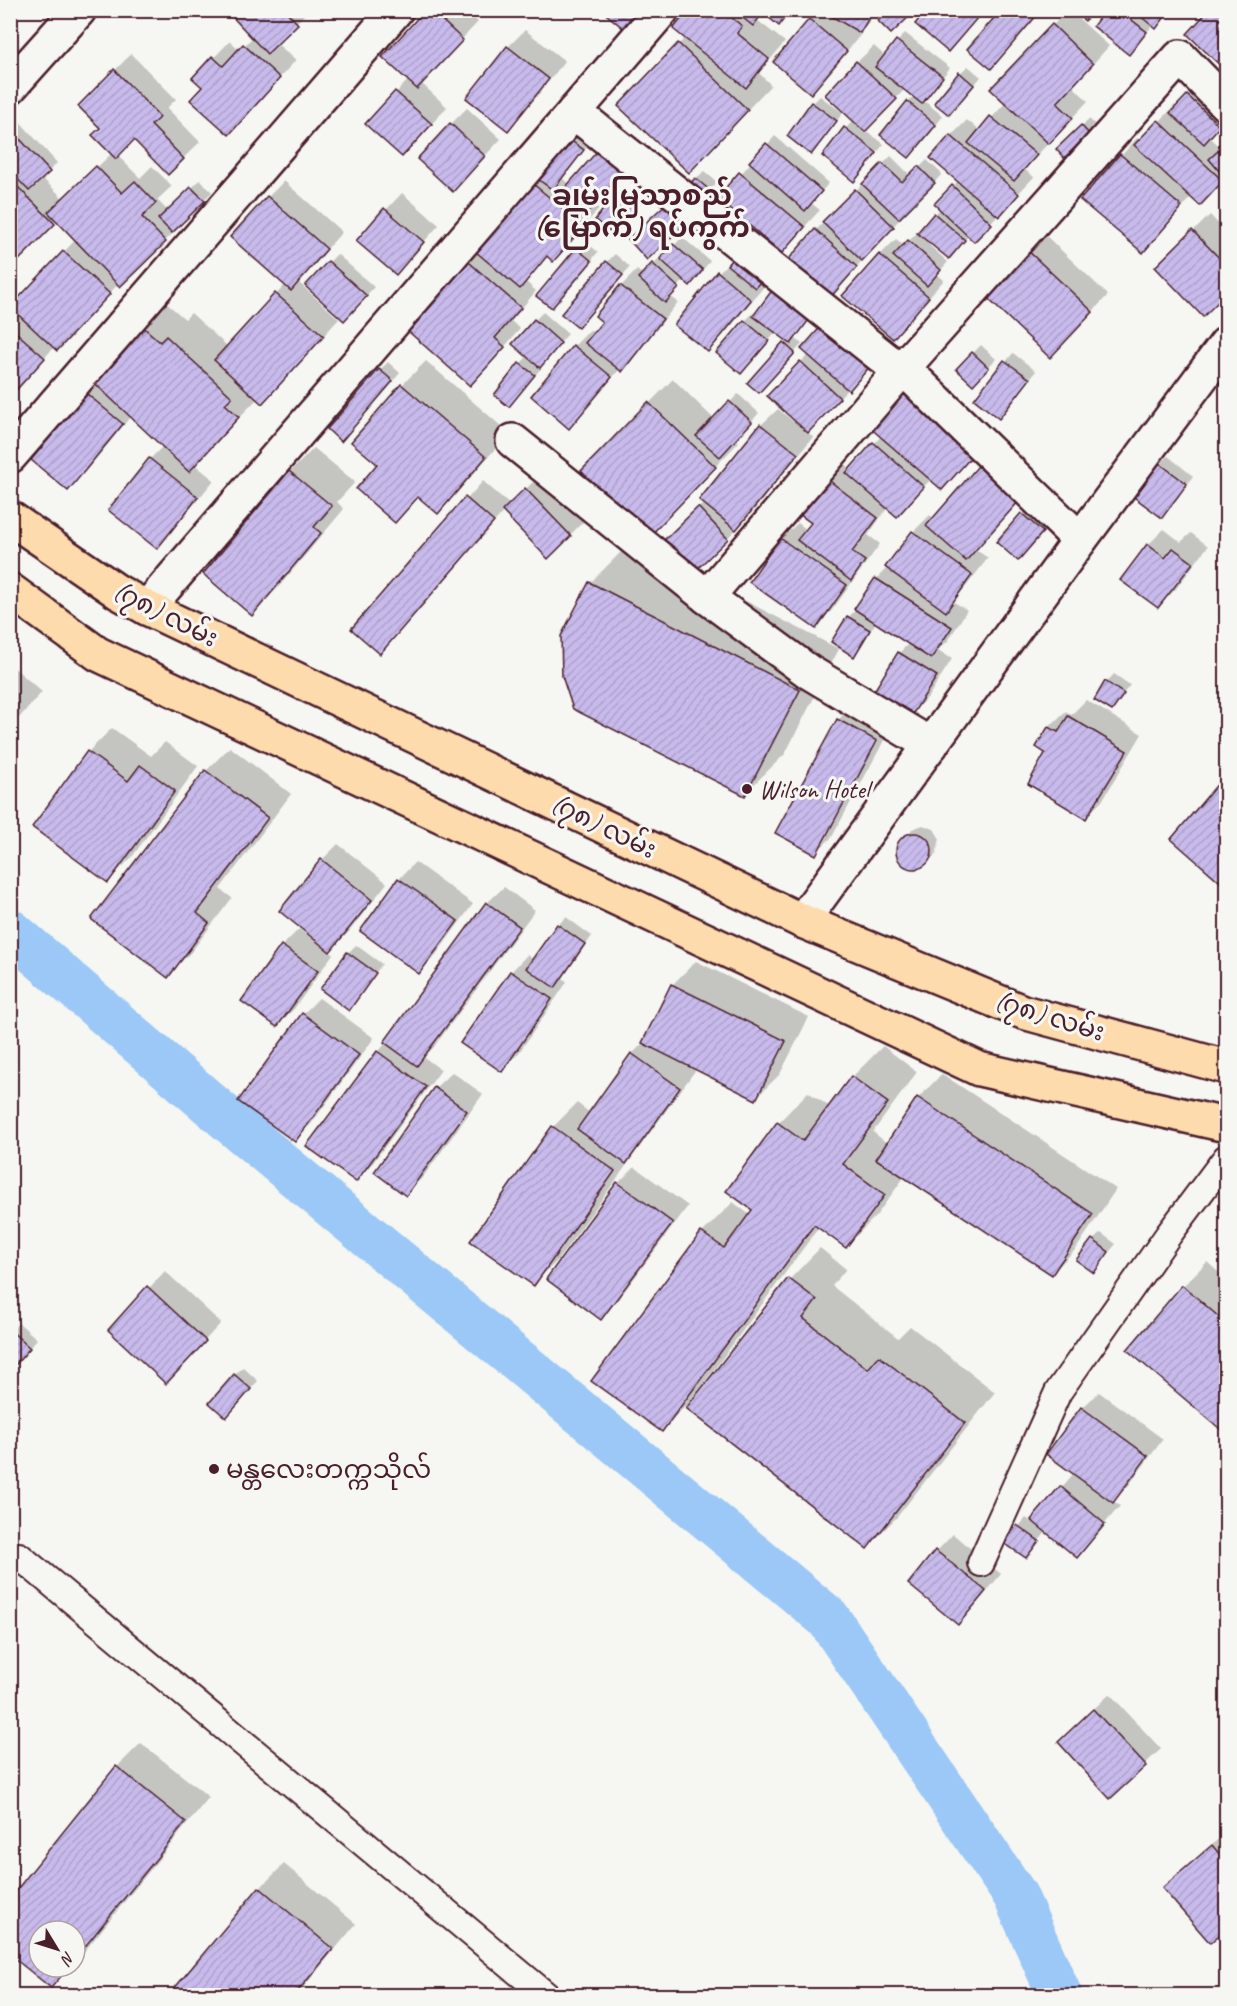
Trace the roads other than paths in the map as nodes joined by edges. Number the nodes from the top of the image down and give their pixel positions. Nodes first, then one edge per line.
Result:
1 (79, 10) edge
2 (396, 10) edge
3 (662, 10) edge
4 (10, 87) edge
5 (1227, 104) edge
6 (574, 112) junction
7 (1227, 344) edge
8 (903, 368) junction
9 (513, 441) dead end
10 (10, 456) edge
11 (10, 518) edge
12 (1080, 540) junction
13 (10, 590) edge
14 (707, 597) junction
15 (147, 608) junction
16 (931, 745) junction
17 (802, 921) junction
18 (1227, 1067) edge
19 (1227, 1125) edge
20 (1227, 1158) edge
21 (981, 1563) dead end
22 (10, 1565) edge
23 (547, 1995) edge

1 - 4 street
2 - 10 street
3 - 6 street
5 - 8 street
6 - 8 street
6 - 15 street
7 - 12 street
8 - 12 street
8 - 14 street
9 - 14 street
11 - 15 main road, (၇၈) လမ်း
12 - 16 street
13 - 19 main road
14 - 16 street
15 - 17 main road, (၇၈) လမ်း
16 - 17 street
17 - 18 main road, (၇၈) လမ်း
20 - 21 lane
22 - 23 lane

